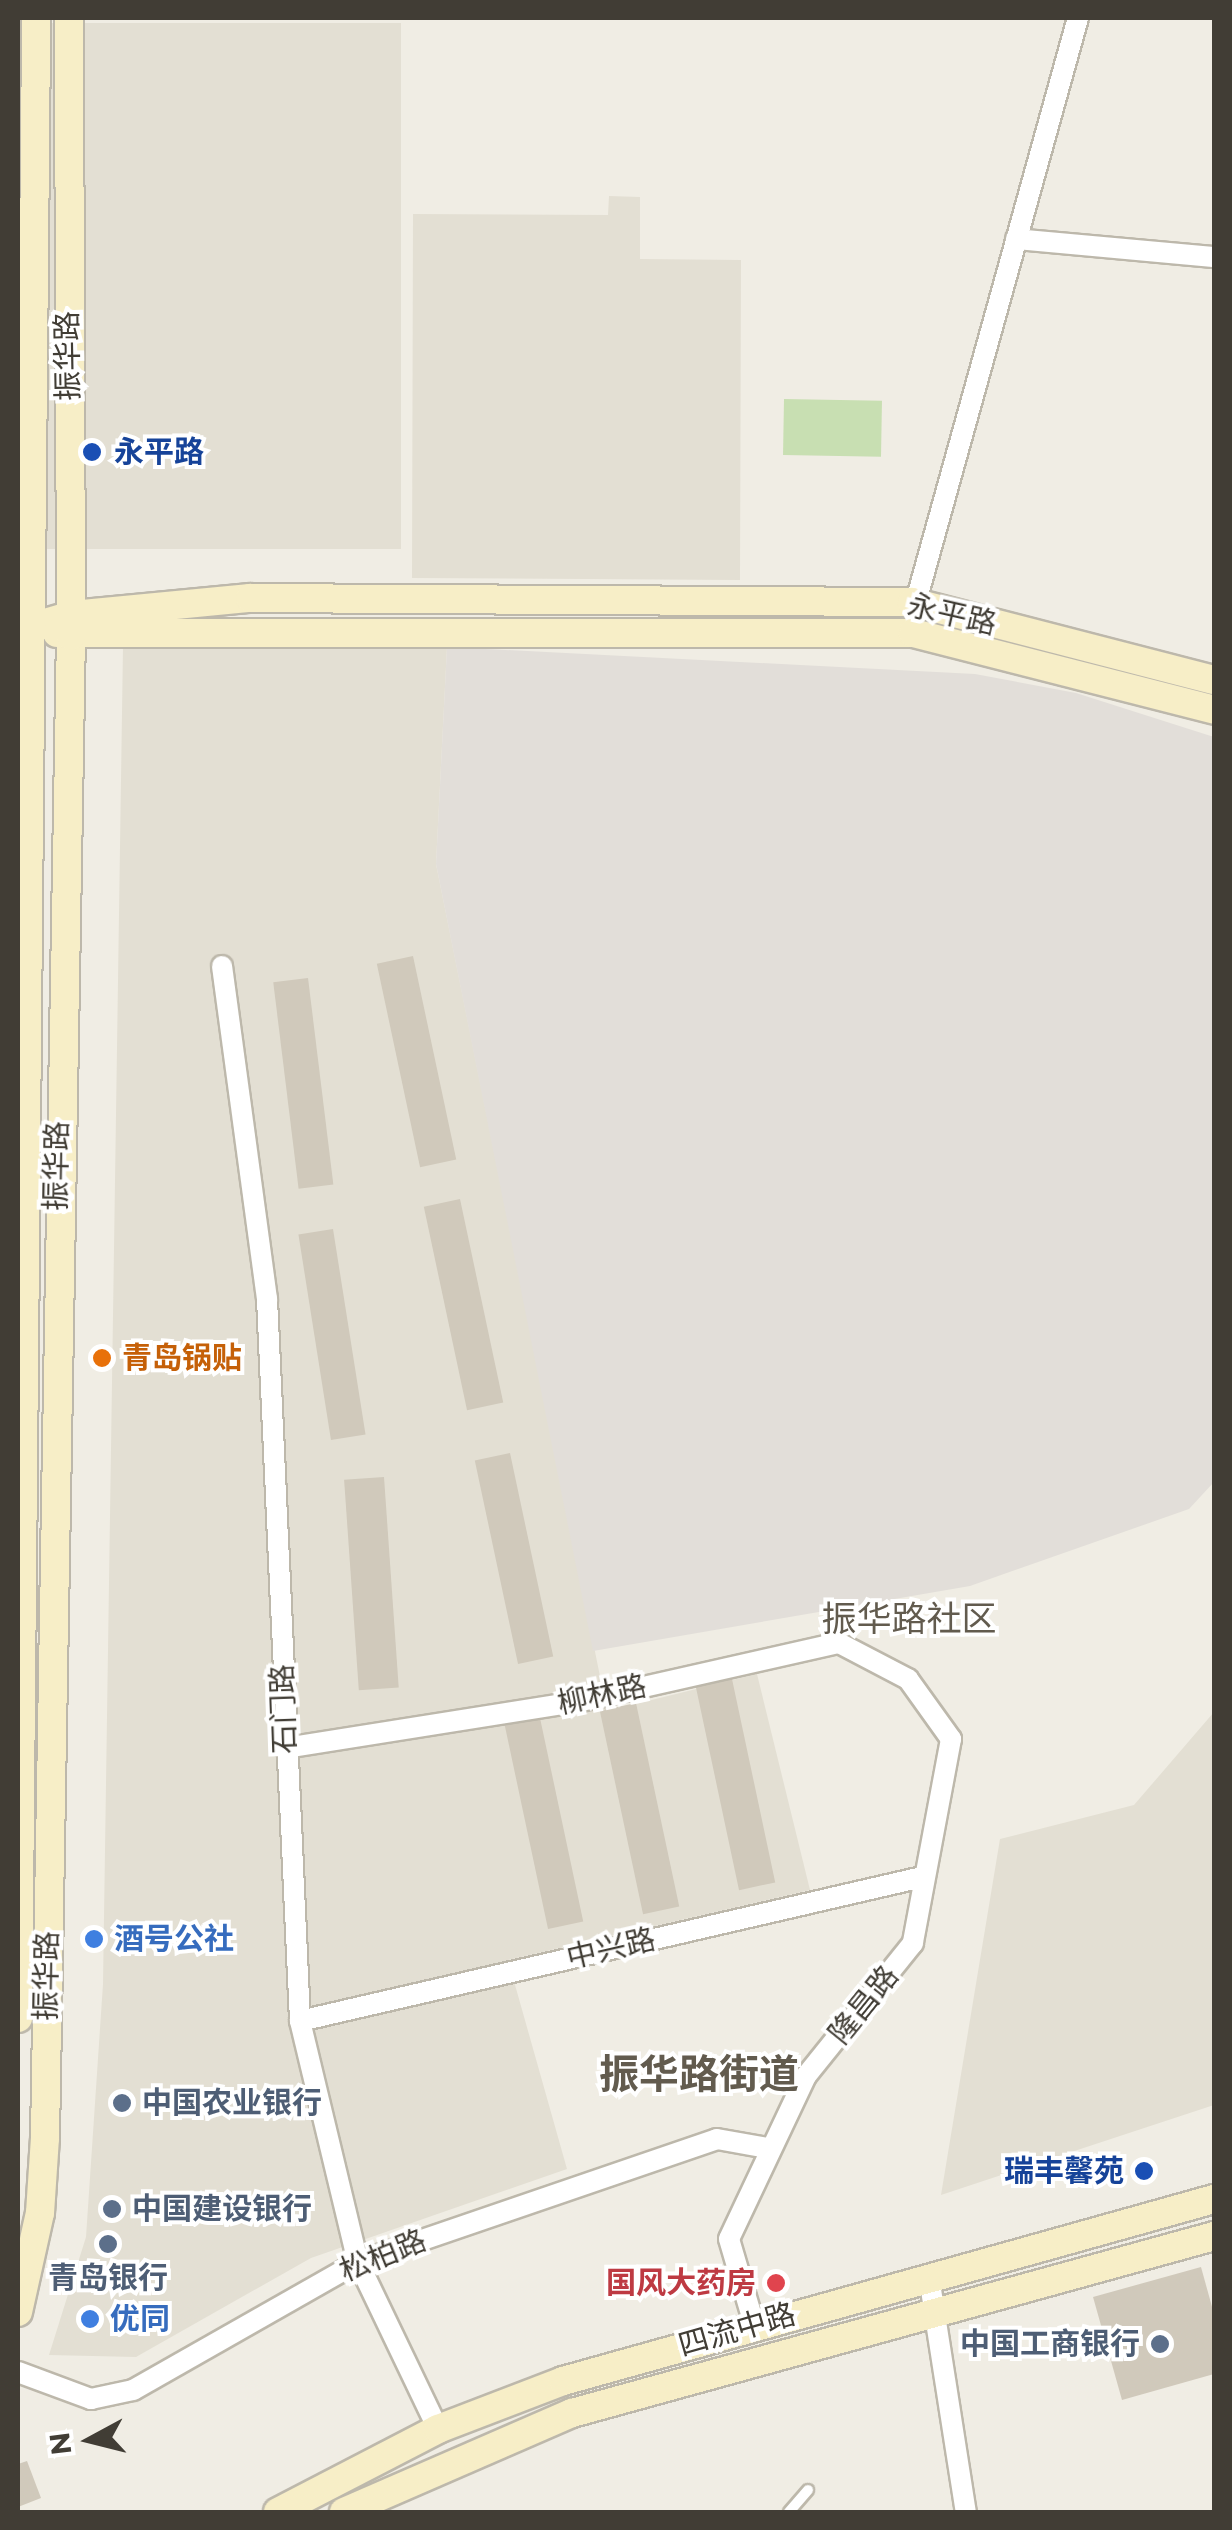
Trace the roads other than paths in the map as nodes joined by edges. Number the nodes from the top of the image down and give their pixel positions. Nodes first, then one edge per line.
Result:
1 (36, 18) edge
2 (69, 18) edge
3 (1078, 18) edge
4 (25, 221) edge
5 (1016, 238) junction
6 (1214, 257) edge
7 (912, 602) junction
8 (72, 625) junction
9 (22, 629) edge
10 (913, 633) junction
11 (1214, 680) edge
12 (24, 709) edge
13 (1214, 710) edge
14 (222, 966) dead end
15 (32, 1552) edge
16 (908, 1679) joint
17 (285, 1748) junction
18 (922, 1877) junction
19 (18, 2018) edge
20 (300, 2021) junction
21 (768, 2148) junction
22 (1214, 2199) edge
23 (1214, 2236) edge
24 (358, 2262) junction
25 (930, 2277) junction
26 (18, 2312) edge
27 (936, 2312) junction
28 (754, 2324) junction
29 (18, 2372) edge
30 (438, 2429) junction
31 (808, 2490) dead end
32 (278, 2512) edge
33 (344, 2512) edge
34 (789, 2512) edge
35 (966, 2512) edge

1 - 4 main road, 振华路
2 - 8 main road, 振华路
3 - 5 street
4 - 9 main road, 振华路
5 - 6 street
5 - 7 street
7 - 8 main road, 永平路
7 - 10 street
7 - 11 main road, 永平路
8 - 9 main road, 永平路
8 - 10 main road, 永平路
8 - 15 main road, 振华路
9 - 12 main road, 振华路
10 - 13 main road, 永平路
12 - 15 main road, 振华路
14 - 17 street, 石门路
15 - 19 main road, 振华路
15 - 26 main road, 振华路
16 - 17 street, 柳林路
16 - 18 street, 隆昌路
17 - 20 street, 石门路
18 - 20 street, 中兴路
18 - 21 street, 隆昌路
20 - 24 street, 石门路
21 - 24 street, 松柏路
21 - 28 street, 隆昌路
22 - 25 main road, 四流中路
23 - 27 main road, 四流中路
24 - 29 street, 松柏路
24 - 30 street, 石门路
25 - 27 street
25 - 28 main road, 四流中路
27 - 33 main road, 四流中路
27 - 35 street
28 - 30 main road, 四流中路
30 - 32 main road, 四流中路
31 - 34 lane

